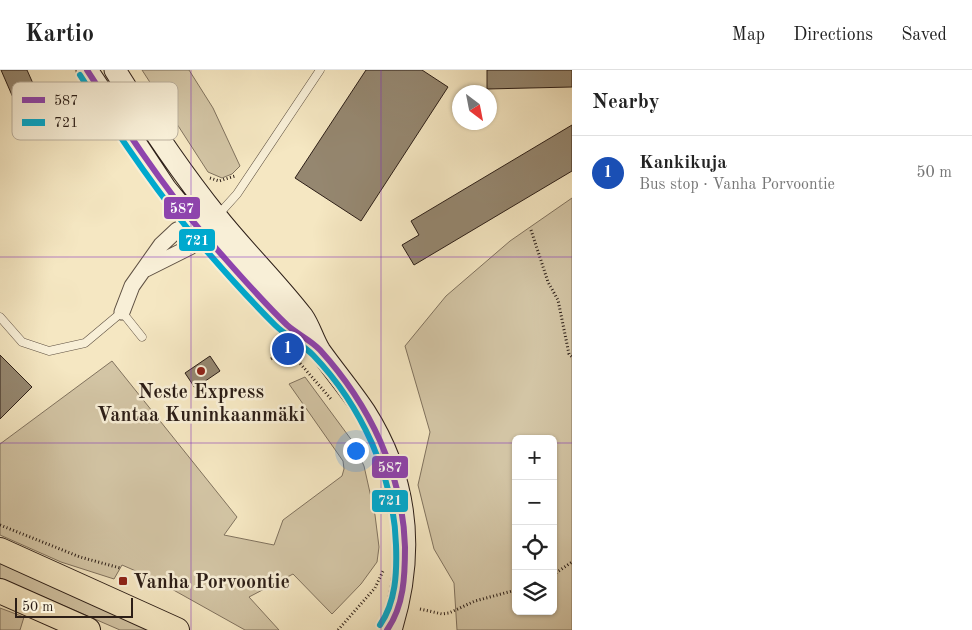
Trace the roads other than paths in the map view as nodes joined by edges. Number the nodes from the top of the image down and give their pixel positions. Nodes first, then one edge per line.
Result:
1 (87, 70) edge
2 (115, 70) edge
3 (320, 70) edge
4 (95, 82) edge
5 (123, 82) edge
6 (133, 140) edge
7 (163, 140) edge
8 (216, 216) junction
9 (199, 228) junction
10 (146, 269) junction
11 (122, 312) junction
12 (0, 316) edge
13 (142, 337) dead end
14 (319, 349) junction
15 (0, 550) edge
16 (0, 591) edge
17 (390, 627) edge
18 (88, 630) edge
19 (176, 630) edge

1 - 4 main road
2 - 5 main road
3 - 8 lane
6 - 9 main road
7 - 8 main road
8 - 9 street
8 - 14 main road
9 - 10 street
9 - 10 street
9 - 14 main road
10 - 11 street
11 - 12 lane
11 - 13 lane
14 - 17 main road
15 - 19 main road
16 - 18 main road

